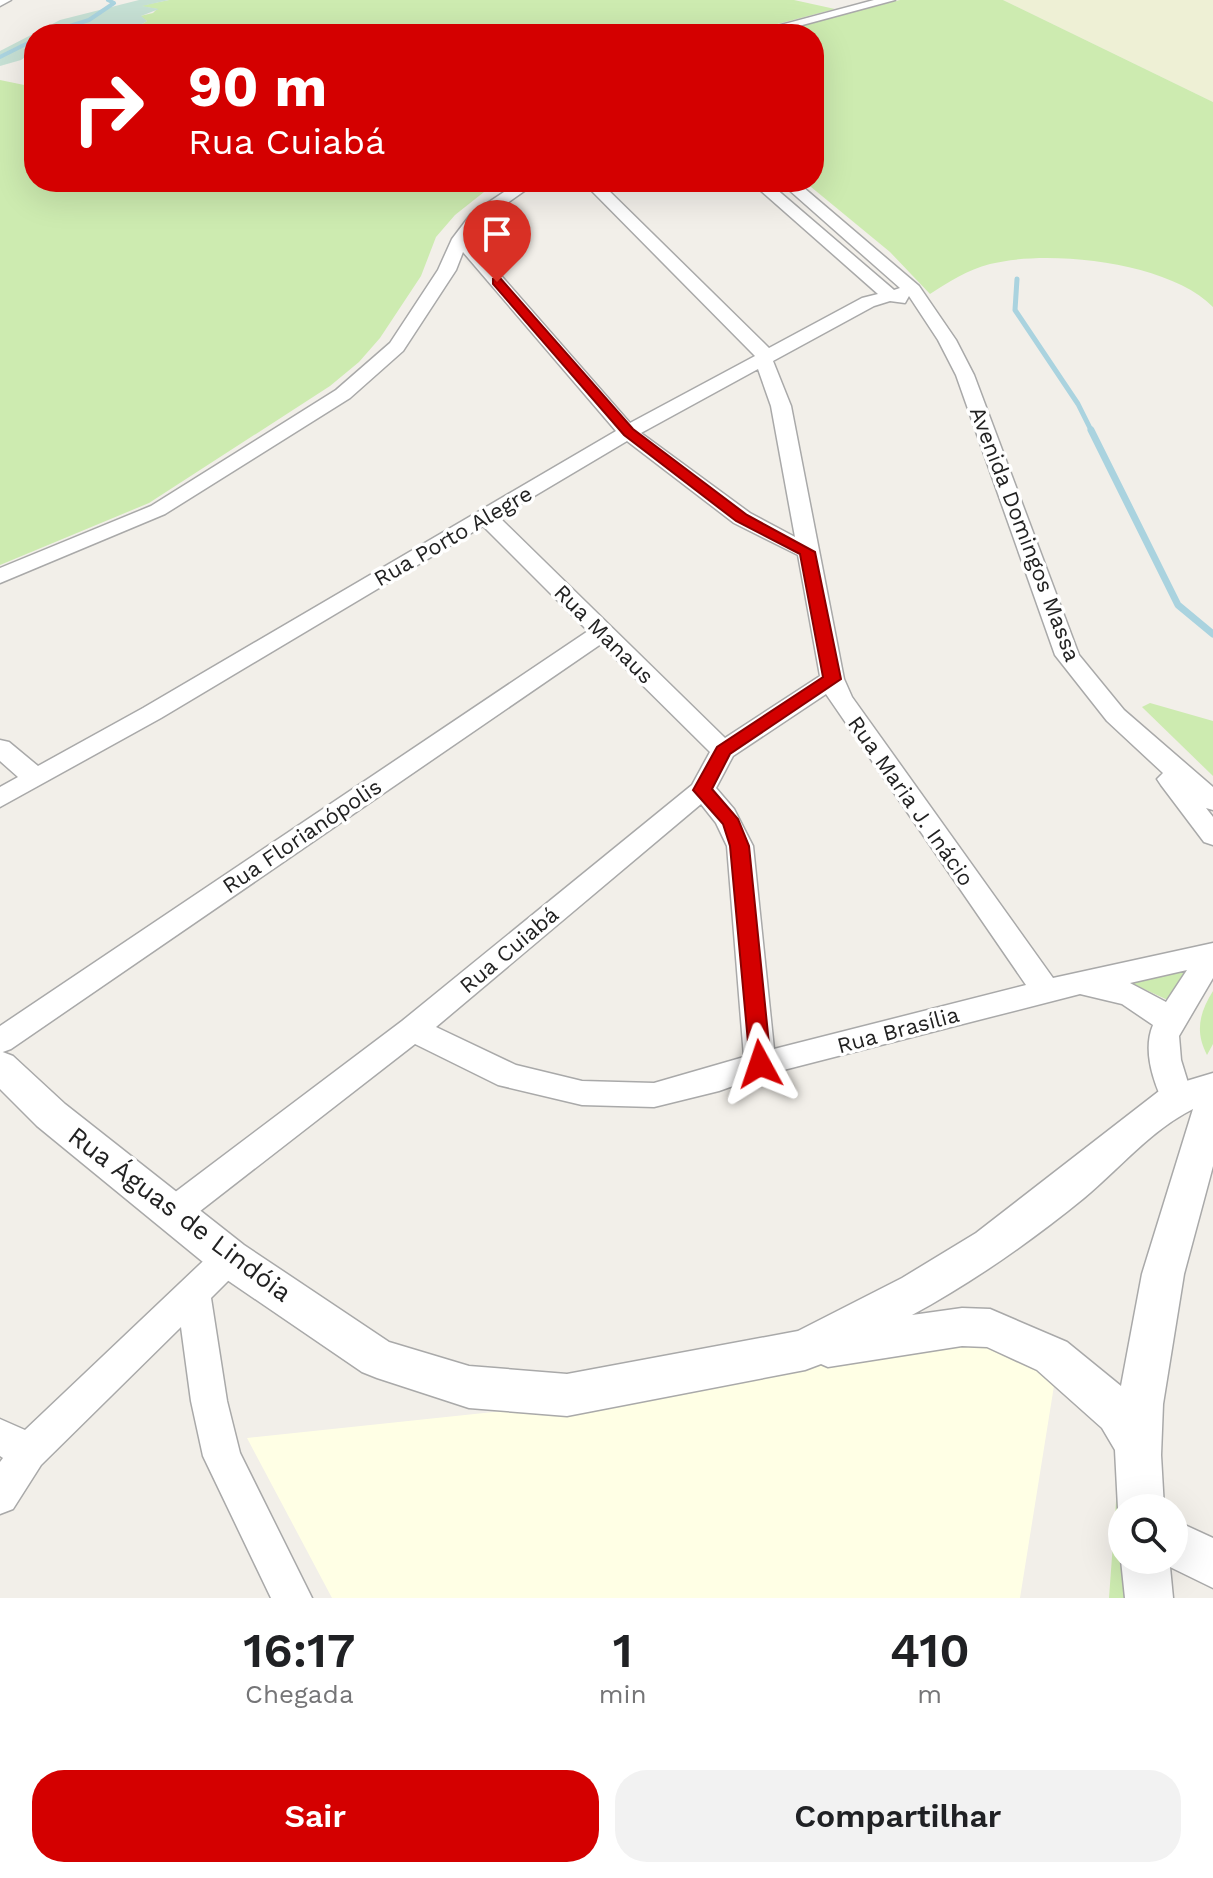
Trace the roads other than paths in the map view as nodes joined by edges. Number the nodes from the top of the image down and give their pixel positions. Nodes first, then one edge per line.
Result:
1 (889, 0) edge
2 (832, 3) dead end
3 (862, 8) junction
4 (796, 24) edge
5 (514, 192) edge
6 (601, 192) edge
7 (771, 192) edge
8 (800, 192) edge
9 (460, 239) junction
10 (913, 290) junction
11 (889, 294) junction
12 (924, 311) junction
13 (765, 358) junction
14 (628, 432) junction
15 (486, 517) junction
16 (808, 552) junction
17 (0, 576) edge
18 (603, 632) junction
19 (832, 679) junction
20 (1144, 744) junction
21 (0, 748) edge
22 (723, 751) junction
23 (36, 778) junction
24 (702, 790) junction
25 (0, 798) edge
26 (1213, 801) edge
27 (1213, 836) edge
28 (1213, 954) edge
29 (1055, 989) junction
30 (1168, 1021) junction
31 (413, 1029) junction
32 (0, 1041) edge
33 (760, 1064) junction
34 (0, 1066) edge
35 (0, 1087) edge
36 (1201, 1097) edge
37 (51, 1115) junction
38 (174, 1212) junction
39 (229, 1258) junction
40 (193, 1292) junction
41 (805, 1350) junction
42 (14, 1444) edge
43 (1138, 1447) junction
44 (1140, 1494) edge
45 (0, 1496) edge
46 (1188, 1551) edge
47 (1213, 1564) edge
48 (1146, 1574) edge
49 (292, 1598) edge
50 (1149, 1598) edge

1 - 3 street
2 - 3 street
3 - 4 street
5 - 9 street
6 - 13 street
7 - 11 street, Avenida Domingos Massa
8 - 10 street, Avenida Domingos Massa
9 - 14 street
9 - 17 street
10 - 11 street, Rua Porto Alegre
10 - 12 street, Avenida Domingos Massa
11 - 12 street, Avenida Domingos Massa
11 - 13 street, Rua Porto Alegre
12 - 20 street, Avenida Domingos Massa
13 - 14 street, Rua Porto Alegre
13 - 16 street, Rua Maria J. Inácio
14 - 15 street, Rua Porto Alegre
14 - 16 street
15 - 18 street, Rua Manaus
15 - 23 street, Rua Porto Alegre
16 - 19 street, Rua Maria J. Inácio
18 - 22 street, Rua Manaus
18 - 32 street, Rua Florianópolis
19 - 22 street, Rua Cuiabá
19 - 29 street, Rua Maria J. Inácio
20 - 26 street, Avenida Domingos Massa
20 - 27 street, Avenida Domingos Massa
21 - 23 street
22 - 24 street, Rua Cuiabá
23 - 25 street, Rua Porto Alegre
24 - 31 street, Rua Cuiabá
24 - 33 street
28 - 29 street, Rua Brasília
28 - 30 street
29 - 30 street
29 - 33 street, Rua Brasília
30 - 36 street
31 - 33 street, Rua Brasília
31 - 38 street, Rua Cuiabá
34 - 37 street
35 - 37 street
36 - 41 street, Rua Águas de Lindóia
36 - 43 street
37 - 38 street, Rua Águas de Lindóia
38 - 39 street, Rua Águas de Lindóia
39 - 40 street
39 - 41 street, Rua Águas de Lindóia
40 - 42 street
40 - 49 street
41 - 43 street
42 - 45 street
43 - 44 street
46 - 47 street
48 - 50 street

